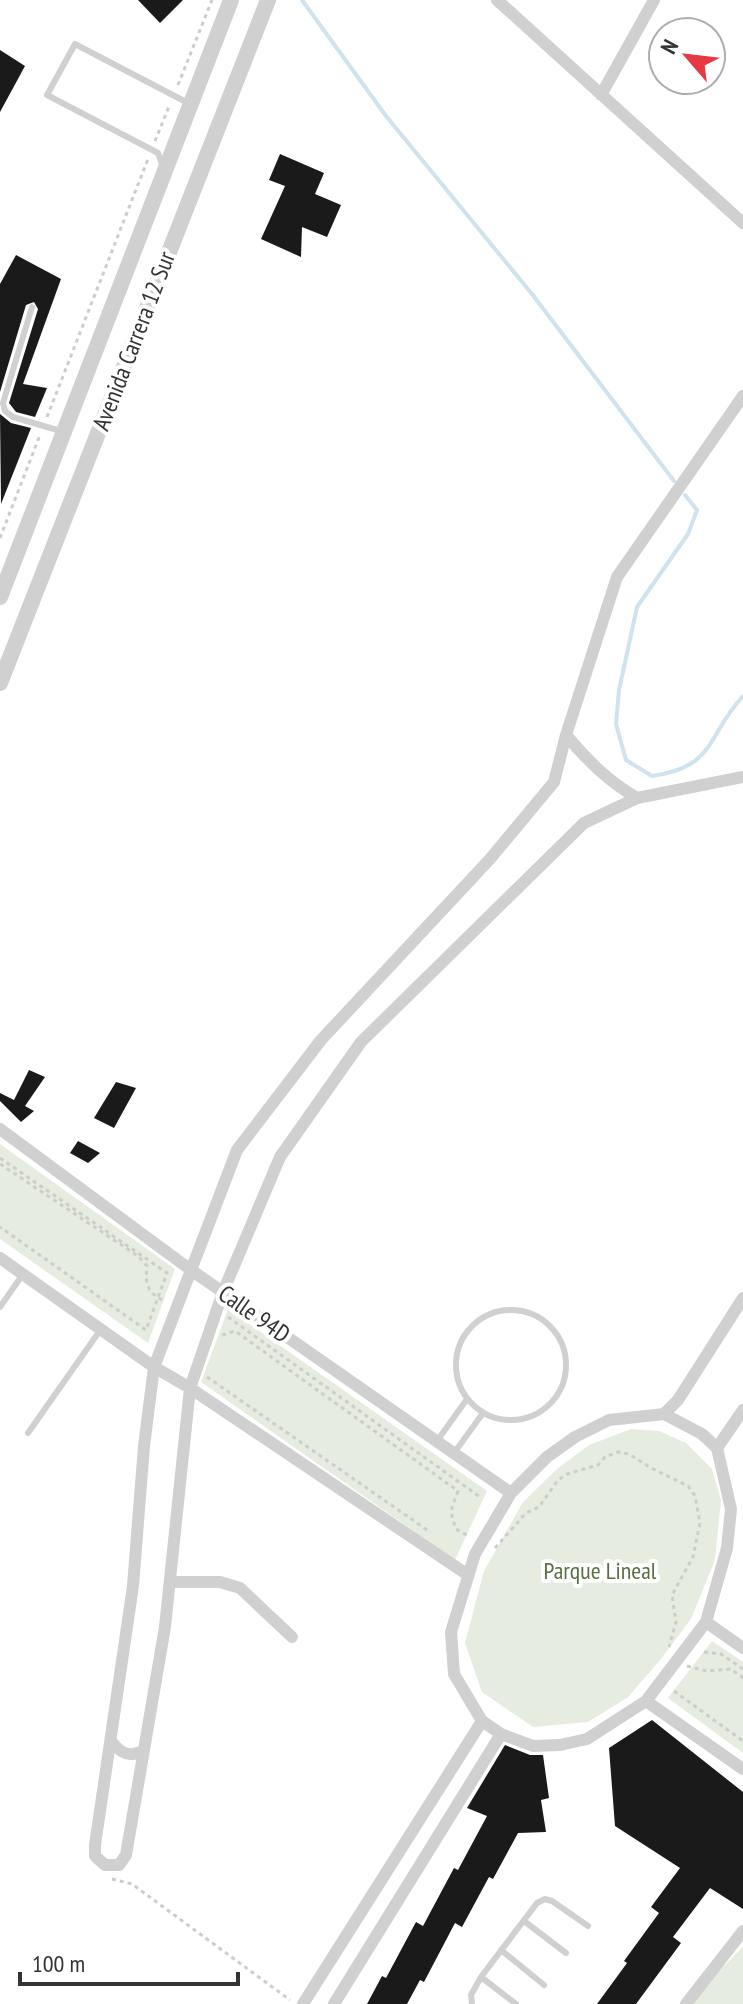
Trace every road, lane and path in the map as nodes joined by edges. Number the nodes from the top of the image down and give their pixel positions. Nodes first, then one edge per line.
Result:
1 (212, 0) edge
2 (231, 0) edge
3 (268, 0) edge
4 (497, 0) edge
5 (654, 0) edge
6 (174, 95) junction
7 (601, 95) junction
8 (191, 104) junction
9 (151, 150) junction
10 (164, 172) junction
11 (743, 223) edge
12 (32, 307) dead end
13 (743, 396) edge
14 (44, 425) junction
15 (64, 432) junction
16 (0, 538) edge
17 (0, 597) edge
18 (0, 683) edge
19 (566, 735) junction
20 (743, 777) edge
21 (637, 798) junction
22 (0, 1129) edge
23 (0, 1161) edge
24 (0, 1227) edge
25 (0, 1258) edge
26 (191, 1270) junction
27 (23, 1274) junction
28 (223, 1292) junction
29 (159, 1298) junction
30 (743, 1298) edge
31 (0, 1307) edge
32 (177, 1308) junction
33 (101, 1329) junction
34 (154, 1367) junction
35 (206, 1377) dead end
36 (190, 1388) junction
37 (467, 1399) junction
38 (743, 1410) edge
39 (483, 1413) junction
40 (664, 1414) junction
41 (28, 1433) dead end
42 (437, 1441) junction
43 (717, 1448) junction
44 (454, 1453) junction
45 (511, 1493) junction
46 (480, 1497) dead end
47 (434, 1535) dead end
48 (482, 1543) junction
49 (468, 1575) junction
50 (170, 1582) junction
51 (706, 1622) junction
52 (292, 1637) dead end
53 (743, 1648) edge
54 (704, 1652) dead end
55 (678, 1660) junction
56 (743, 1669) edge
57 (743, 1678) edge
58 (674, 1691) dead end
59 (646, 1701) junction
60 (482, 1721) junction
61 (501, 1734) junction
62 (743, 1741) edge
63 (112, 1742) junction
64 (144, 1750) junction
65 (743, 1769) edge
66 (105, 1865) junction
67 (524, 1921) junction
68 (588, 1926) dead end
69 (743, 1931) edge
70 (501, 1950) junction
71 (566, 1953) dead end
72 (481, 1977) junction
73 (544, 1985) dead end
74 (296, 2004) edge
75 (303, 2004) edge
76 (334, 2004) edge
77 (472, 2004) edge
78 (516, 2004) edge
79 (686, 2004) edge

1 - 6 path
2 - 8 street, Avenida Carrera 12 Sur
3 - 18 street, Avenida Carrera 12 Sur
4 - 7 street
5 - 7 street
6 - 8 lane
6 - 9 path
6 - 9 lane
7 - 11 street
8 - 10 street, Avenida Carrera 12 Sur
9 - 10 lane
9 - 14 path
10 - 15 street, Avenida Carrera 12 Sur
12 - 14 lane
13 - 19 street
14 - 15 lane
14 - 16 path
15 - 17 street, Avenida Carrera 12 Sur
19 - 21 street
19 - 26 street
20 - 21 street
21 - 28 street
22 - 26 street, Calle 94D
23 - 29 path
23 - 29 path
24 - 29 path
25 - 27 street
26 - 28 street, Calle 94D
26 - 32 street
27 - 31 lane
27 - 33 street
28 - 36 street
28 - 42 street, Calle 94D
29 - 32 path
30 - 40 street
32 - 34 street
33 - 34 street
33 - 41 lane
34 - 36 street
34 - 63 street
35 - 47 path
36 - 49 street
36 - 50 street
37 - 39 lane
37 - 39 lane
37 - 42 lane
38 - 43 street
39 - 44 lane
40 - 43 street
40 - 45 street
42 - 44 street, Calle 94D
43 - 51 street
44 - 45 street, Calle 94D
45 - 48 street
46 - 48 path
48 - 49 street
48 - 55 path
49 - 60 street
50 - 52 street
50 - 64 street
51 - 53 street
51 - 55 street
54 - 56 path
55 - 57 path
55 - 59 street
58 - 62 path
59 - 61 street
59 - 65 street
60 - 61 street
60 - 75 street
61 - 76 street
63 - 64 street
63 - 66 street
64 - 66 street
66 - 74 path
67 - 68 lane
67 - 70 lane
67 - 71 lane
69 - 79 street
70 - 72 lane
70 - 73 lane
72 - 77 lane
72 - 78 lane

